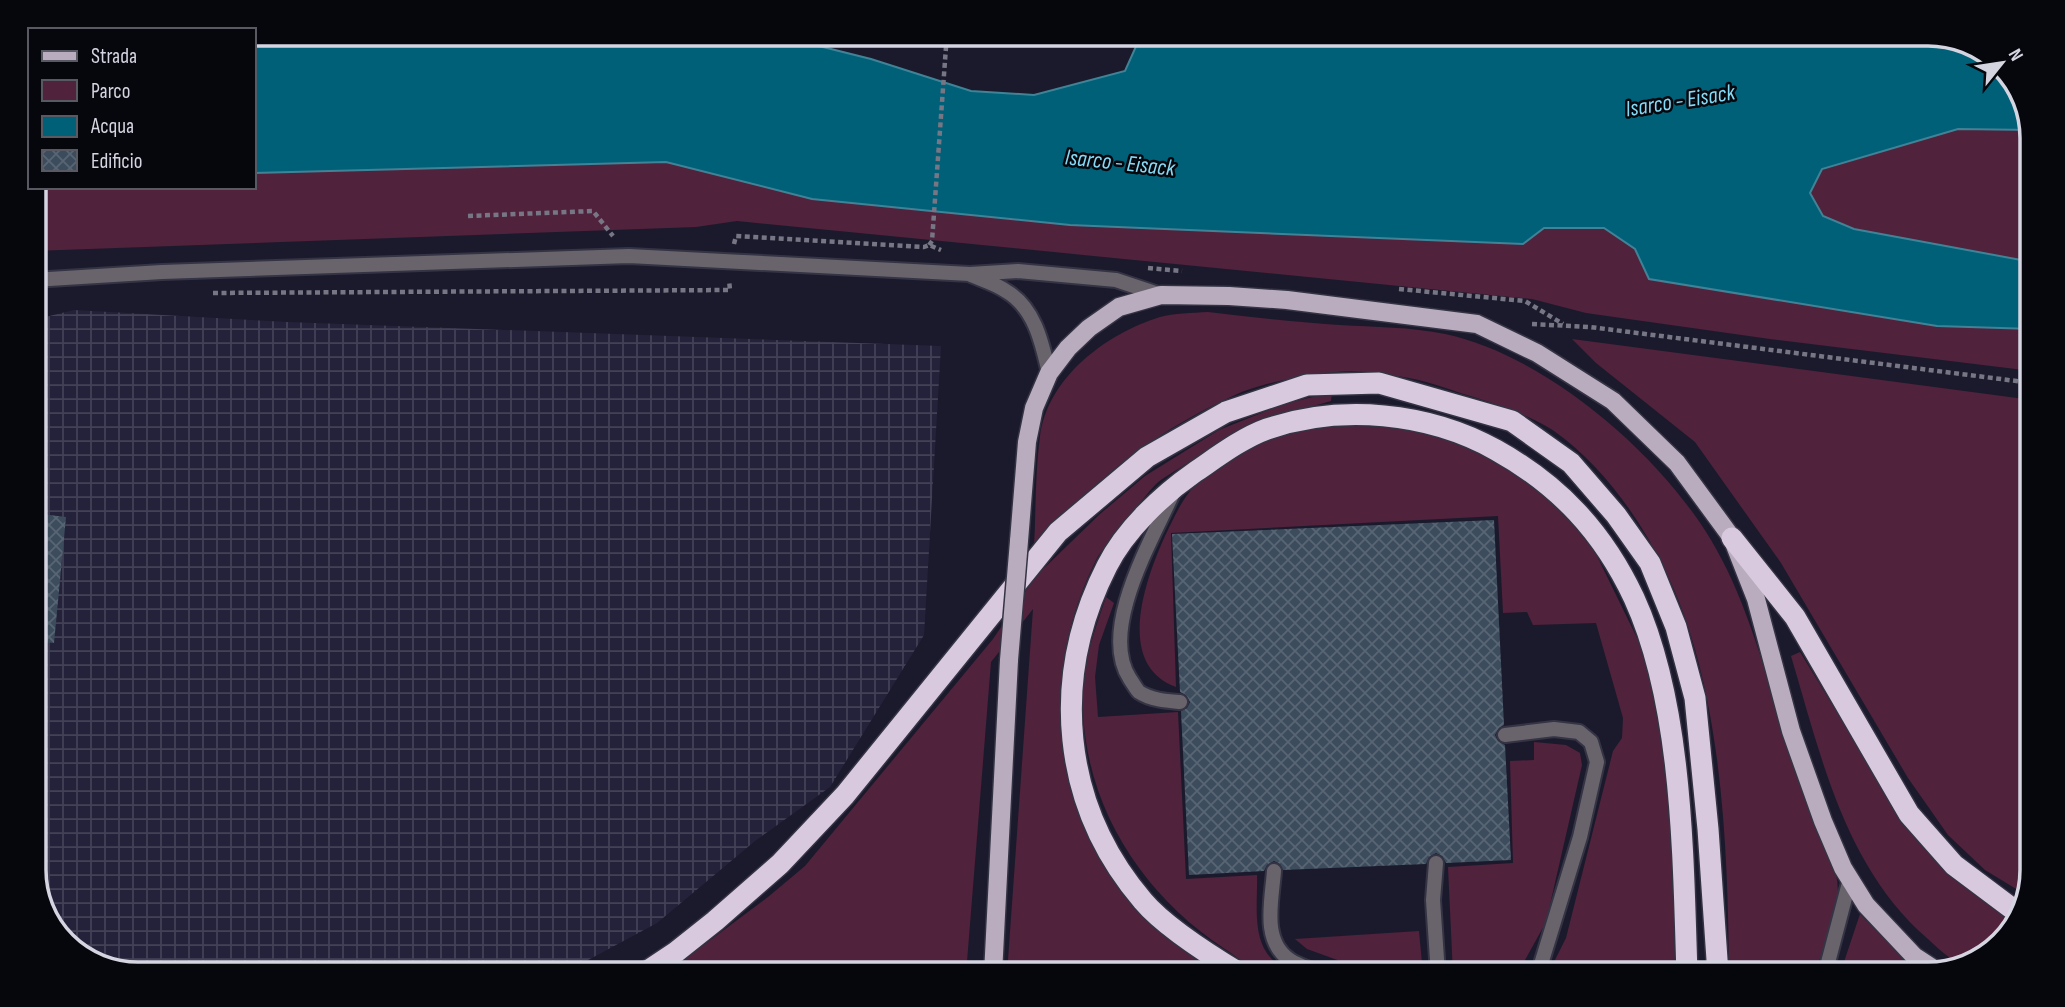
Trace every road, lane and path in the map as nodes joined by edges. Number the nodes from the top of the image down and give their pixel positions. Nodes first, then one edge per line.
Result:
1 (946, 46) edge
2 (468, 216) dead end
3 (629, 256) junction
4 (729, 261) junction
5 (970, 274) junction
6 (46, 279) edge
7 (211, 293) dead end
8 (1161, 295) junction
9 (1526, 324) dead end
10 (1049, 373) junction
11 (2019, 381) edge
12 (1177, 484) junction
13 (1732, 538) junction
14 (1181, 702) dead end
15 (1505, 735) dead end
16 (1436, 863) dead end
17 (1274, 871) dead end
18 (1850, 879) junction
19 (2011, 907) edge
20 (660, 962) edge
21 (994, 962) edge
22 (1223, 962) edge
23 (1294, 962) edge
24 (1437, 962) edge
25 (1542, 962) edge
26 (1686, 962) edge
27 (1718, 962) edge
28 (1828, 962) edge
29 (1923, 962) edge

1 - 4 path
2 - 3 path
3 - 4 street
3 - 6 street
4 - 5 street
4 - 7 path
5 - 8 street
5 - 10 street
8 - 10 main road
8 - 13 main road
9 - 11 path
10 - 21 main road, bridge
12 - 14 street
12 - 22 highway
12 - 26 highway
13 - 18 main road
13 - 19 highway
15 - 25 street
16 - 24 street
17 - 23 street
18 - 28 street
18 - 29 main road
20 - 27 highway

